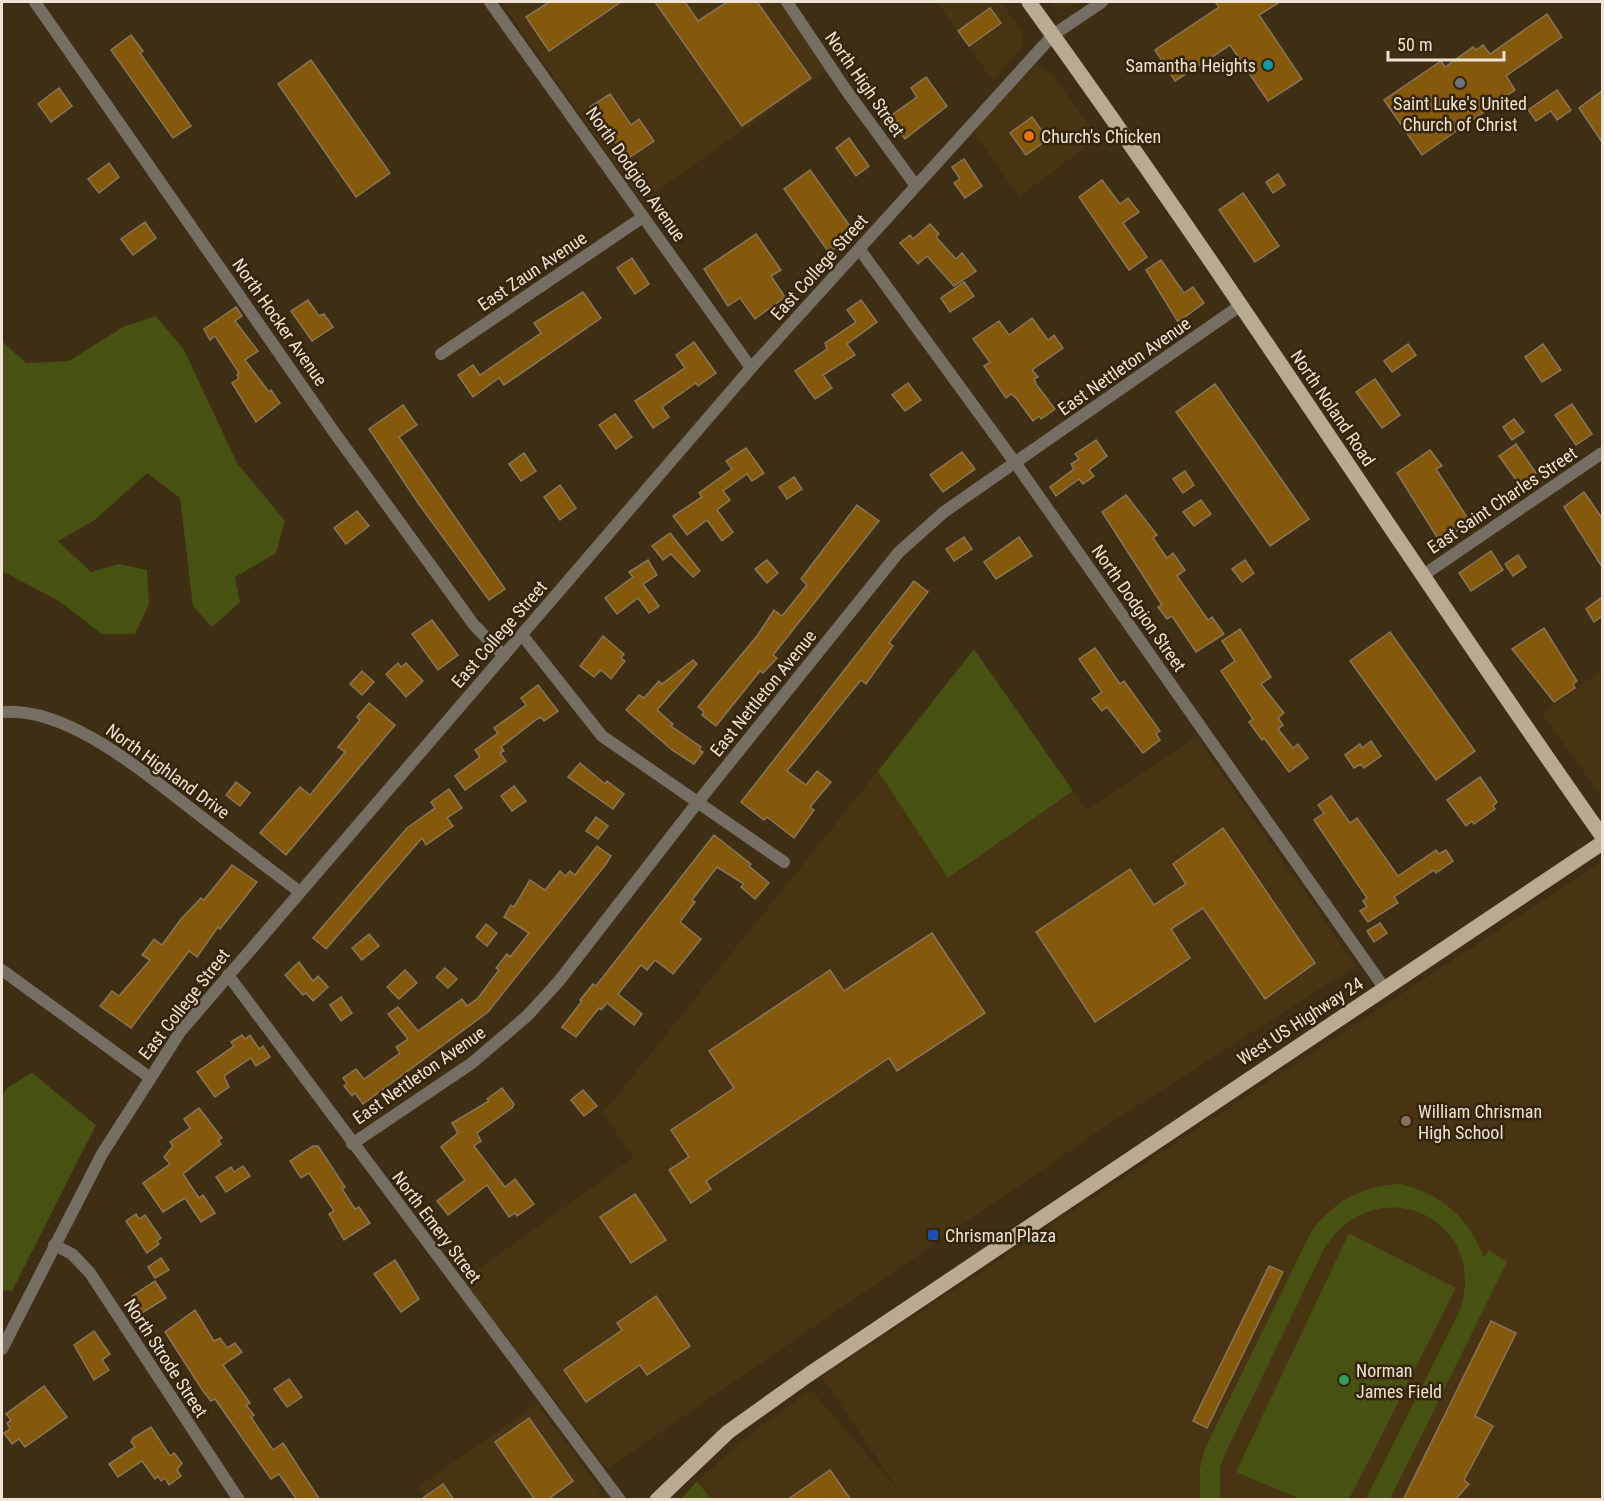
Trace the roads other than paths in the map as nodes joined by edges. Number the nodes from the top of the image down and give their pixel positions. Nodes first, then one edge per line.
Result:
1 (35, 2) edge
2 (490, 2) edge
3 (787, 2) edge
4 (1029, 2) edge
5 (1102, 2) edge
6 (1053, 35) junction
7 (916, 186) junction
8 (643, 217) junction
9 (860, 250) junction
10 (1241, 306) junction
11 (441, 354) dead end
12 (752, 368) junction
13 (1602, 456) edge
14 (1016, 464) junction
15 (1422, 576) junction
16 (522, 635) junction
17 (504, 656) junction
18 (2, 712) edge
19 (697, 803) junction
20 (1602, 836) edge
21 (1602, 843) edge
22 (784, 862) dead end
23 (300, 892) junction
24 (2, 970) edge
25 (228, 975) junction
26 (1385, 989) junction
27 (149, 1077) junction
28 (352, 1144) junction
29 (54, 1245) junction
30 (2, 1349) edge
31 (239, 1500) edge
32 (620, 1500) edge
33 (657, 1500) edge

1 - 17 street, North Hocker Avenue
2 - 8 street, North Dodgion Avenue
3 - 7 street, North High Street
4 - 6 main road, North Noland Road
5 - 6 street, East College Street
6 - 7 street, East College Street
6 - 10 main road, North Noland Road
7 - 9 street, East College Street
8 - 11 street, East Zaun Avenue
8 - 12 street, North Dodgion Avenue
9 - 12 street, East College Street
9 - 14 street, North Dodgion Street
10 - 14 street, East Nettleton Avenue
10 - 15 main road, North Noland Road
12 - 16 street, East College Street
13 - 15 street, East Saint Charles Street
14 - 19 street, East Nettleton Avenue
14 - 26 street, North Dodgion Street
15 - 20 main road, North Noland Road
16 - 17 street, East College Street
16 - 19 street
17 - 23 street, East College Street
18 - 23 street, North Highland Drive
19 - 22 street
19 - 28 street, East Nettleton Avenue
21 - 26 main road, West US Highway 24
23 - 25 street, East College Street
24 - 27 street
25 - 27 street, East College Street
25 - 28 street, North Emery Street
26 - 33 main road, West US Highway 24
27 - 29 street, East College Street
28 - 32 street, North Emery Street
29 - 30 street, East College Street
29 - 31 street, North Strode Street

